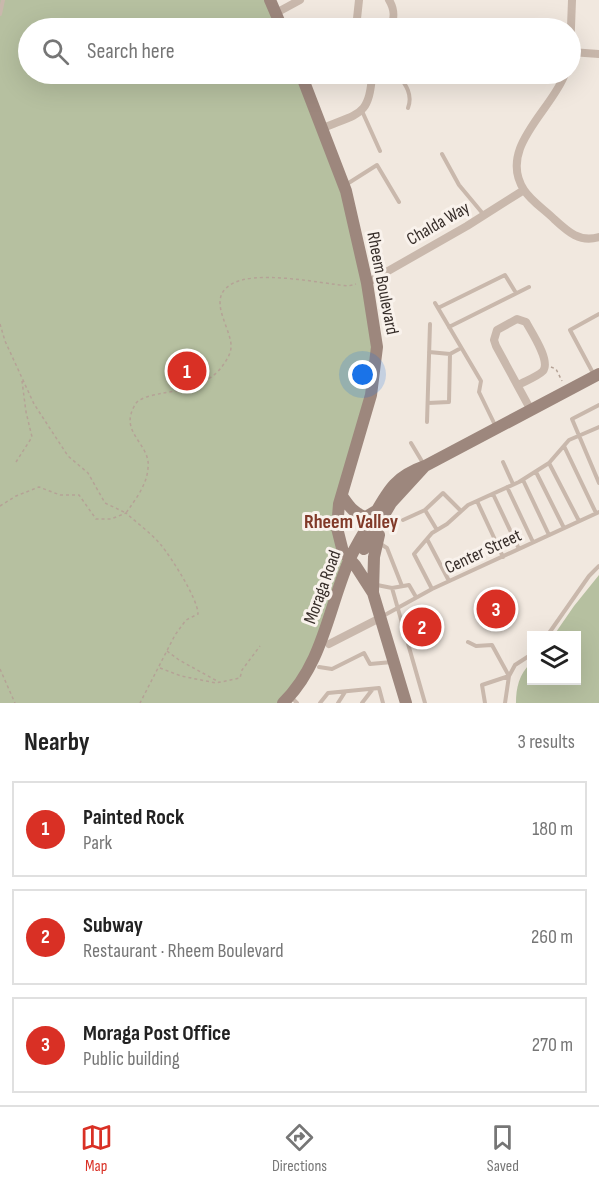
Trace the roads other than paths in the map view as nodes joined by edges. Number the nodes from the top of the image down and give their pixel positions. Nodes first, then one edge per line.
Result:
1 (3, 0) edge
2 (300, 0) edge
3 (359, 0) edge
4 (572, 0) edge
5 (390, 1) edge
6 (275, 4) edge
7 (0, 14) edge
8 (357, 18) edge
9 (394, 18) edge
10 (572, 18) edge
11 (581, 53) edge
12 (599, 54) edge
13 (305, 84) edge
14 (372, 84) edge
15 (404, 84) edge
16 (559, 84) edge
17 (408, 108) dead end
18 (362, 111) junction
19 (323, 128) junction
20 (380, 151) dead end
21 (442, 154) dead end
22 (344, 186) junction
23 (524, 190) junction
24 (399, 202) dead end
25 (484, 215) junction
26 (599, 237) edge
27 (363, 283) junction
28 (529, 286) dead end
29 (516, 293) junction
30 (435, 303) dead end
31 (438, 308) junction
32 (599, 314) edge
33 (430, 324) dead end
34 (449, 327) junction
35 (461, 348) junction
36 (429, 352) junction
37 (450, 354) junction
38 (597, 375) edge
39 (518, 385) junction
40 (428, 402) junction
41 (599, 405) edge
42 (531, 410) junction
43 (427, 422) dead end
44 (599, 427) edge
45 (497, 428) junction
46 (579, 436) junction
47 (411, 443) dead end
48 (564, 446) junction
49 (503, 462) dead end
50 (549, 463) junction
51 (425, 466) junction
52 (536, 472) junction
53 (523, 480) junction
54 (599, 483) edge
55 (513, 484) junction
56 (507, 487) junction
57 (493, 494) junction
58 (342, 496) junction
59 (477, 501) junction
60 (425, 510) junction
61 (461, 511) junction
62 (597, 512) edge
63 (380, 515) junction
64 (403, 520) dead end
65 (579, 521) junction
66 (564, 528) junction
67 (437, 530) junction
68 (549, 535) junction
69 (427, 539) junction
70 (376, 541) junction
71 (533, 542) junction
72 (519, 549) junction
73 (502, 556) junction
74 (352, 562) junction
75 (599, 566) edge
76 (449, 581) junction
77 (402, 586) junction
78 (392, 588) junction
79 (374, 589) junction
80 (432, 590) junction
81 (416, 597) junction
82 (398, 606) junction
83 (380, 618) junction
84 (552, 631) edge
85 (468, 642) dead end
86 (329, 644) junction
87 (527, 656) edge
88 (393, 661) junction
89 (319, 667) junction
90 (509, 676) junction
91 (372, 689) junction
92 (345, 691) junction
93 (292, 701) edge
94 (320, 703) edge
95 (338, 703) edge
96 (362, 703) edge
97 (383, 703) edge
98 (406, 703) edge
99 (425, 703) edge
100 (484, 703) edge
101 (505, 703) edge

1 - 7 lane
2 - 6 street
3 - 8 street
4 - 10 street
5 - 9 street
11 - 12 street
13 - 19 main road, Rheem Boulevard
14 - 18 street
15 - 17 lane
16 - 23 street
18 - 19 street
18 - 20 lane
19 - 22 main road, Rheem Boulevard
21 - 25 lane
22 - 24 lane
22 - 27 main road, Rheem Boulevard
23 - 25 street, Chalda Way
23 - 26 street
25 - 27 street, Chalda Way
27 - 58 main road, Rheem Boulevard
28 - 29 lane
29 - 31 lane
29 - 34 lane
30 - 31 lane
31 - 34 lane
32 - 38 lane
33 - 36 lane
34 - 35 lane
35 - 37 lane
35 - 45 lane
36 - 37 lane
36 - 40 lane
37 - 40 lane
38 - 42 main road, Moraga Road
39 - 39 street
39 - 42 street
40 - 43 lane
41 - 46 lane
42 - 45 main road, Moraga Road
44 - 46 lane
45 - 51 main road, Moraga Road
46 - 48 lane
46 - 54 lane
47 - 51 lane
48 - 50 lane
48 - 62 lane
49 - 55 lane
50 - 52 lane
50 - 65 lane
51 - 63 main road, Moraga Road
52 - 53 lane
52 - 66 lane
53 - 55 lane
53 - 68 lane
55 - 56 lane
56 - 57 lane
56 - 71 lane
57 - 59 lane
57 - 72 lane
58 - 63 main road
58 - 74 main road, Rheem Boulevard
59 - 61 lane
59 - 73 lane
60 - 61 lane
60 - 64 lane
60 - 67 lane
61 - 67 lane
62 - 65 lane, Center Street
63 - 70 main road
63 - 74 main road, Moraga Road
65 - 66 lane, Center Street
66 - 68 lane, Center Street
67 - 69 lane
68 - 71 lane, Center Street
69 - 76 lane
69 - 80 lane
70 - 77 lane
70 - 79 main road
71 - 72 lane, Center Street
72 - 73 lane, Center Street
73 - 76 lane, Center Street
74 - 79 main road, Rheem Boulevard
74 - 86 main road, Moraga Road
74 - 93 main road, Moraga Road
75 - 84 lane
76 - 80 lane, Center Street
77 - 78 lane
77 - 81 lane
78 - 79 lane
78 - 82 lane
79 - 83 main road, Rheem Boulevard
80 - 81 lane, Center Street
81 - 82 lane, Center Street
82 - 83 lane, Center Street
82 - 99 lane
83 - 86 street
83 - 88 main road, Rheem Boulevard
85 - 90 lane
86 - 89 main road, Moraga Road
87 - 90 lane
88 - 89 lane
88 - 98 main road, Rheem Boulevard
89 - 93 main road, Moraga Road
90 - 100 lane
90 - 101 lane
91 - 92 lane
91 - 96 lane
91 - 97 lane
92 - 94 lane
92 - 95 lane

